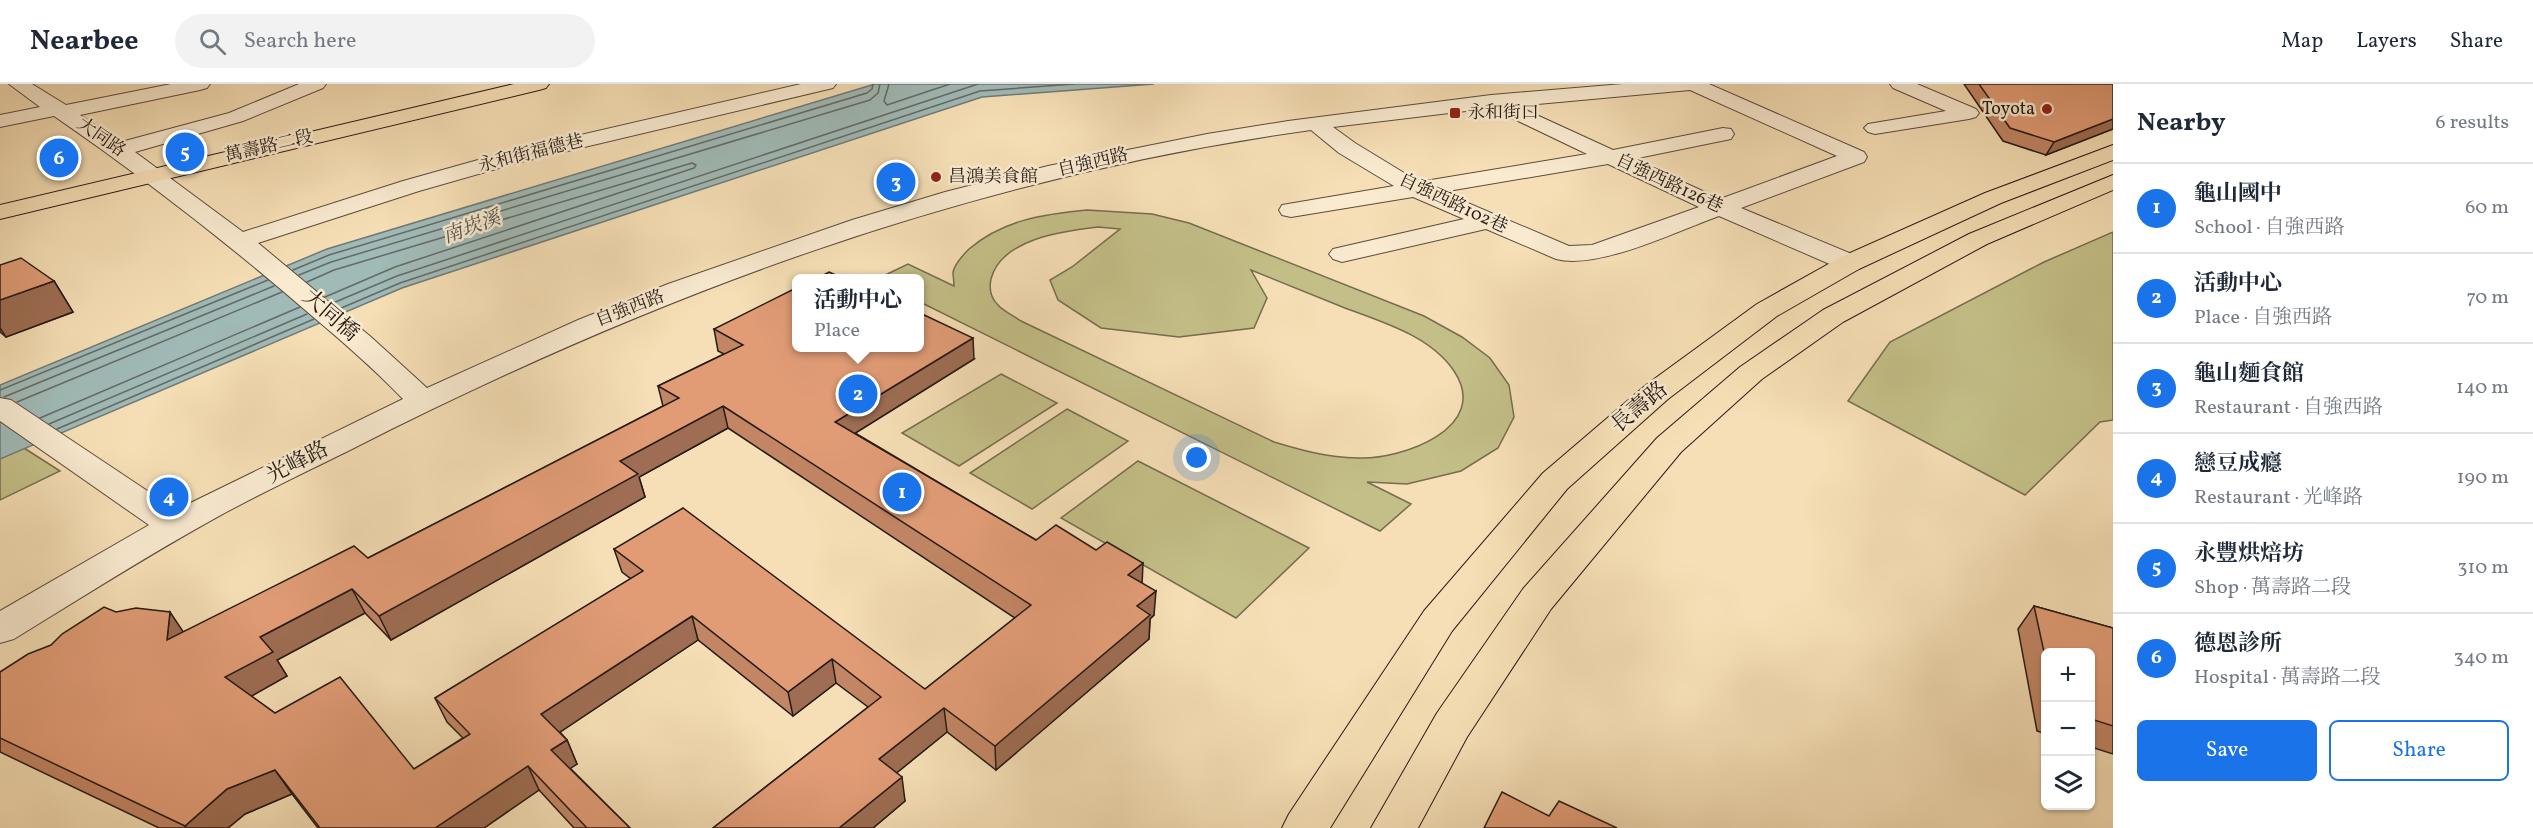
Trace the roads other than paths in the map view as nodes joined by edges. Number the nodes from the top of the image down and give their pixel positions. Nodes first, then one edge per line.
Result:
1 (19, 84) edge
2 (200, 84) edge
3 (316, 84) edge
4 (539, 84) edge
5 (826, 84) edge
6 (1692, 84) edge
7 (1900, 84) edge
8 (1457, 88) dead end
9 (1490, 101) junction
10 (61, 110) junction
11 (0, 121) edge
12 (1316, 124) junction
13 (1875, 128) dead end
14 (1723, 134) dead end
15 (117, 150) junction
16 (2113, 152) edge
17 (1611, 157) junction
18 (152, 174) junction
19 (2113, 182) edge
20 (1415, 189) junction
21 (1721, 208) junction
22 (1290, 210) dead end
23 (0, 212) edge
24 (1488, 221) junction
25 (239, 240) junction
26 (1342, 254) dead end
27 (266, 260) joint
28 (1850, 263) junction
29 (422, 400) junction
30 (0, 407) edge
31 (175, 526) junction
32 (0, 629) edge
33 (1305, 828) edge
34 (1394, 828) edge

1 - 10 street, 大同路
2 - 10 street
3 - 15 street
4 - 18 main road, 萬壽路二段
5 - 25 street, 永和街福德巷
6 - 9 street, 自強西路
6 - 21 street
7 - 13 street
8 - 9 street, 自強西路126巷
9 - 12 street, 自強西路
9 - 17 street, 自強西路126巷
10 - 11 street
10 - 15 street, 大同路
12 - 20 street, 自強西路102巷
12 - 29 street, 自強西路
14 - 17 street
15 - 18 street, 大同路
16 - 28 main road, 長壽路
17 - 20 street
17 - 21 street, 自強西路126巷
18 - 23 main road, 萬壽路二段
18 - 25 street, 大同路
19 - 34 main road, 長壽路
20 - 22 street
20 - 24 street, 自強西路102巷
21 - 24 street, 自強西路102巷
21 - 28 street, 自強西路126巷
24 - 26 street
25 - 27 street, 大同路
27 - 29 street, 大同橋
28 - 33 main road, 長壽路
29 - 31 street, 光峰路
30 - 31 street
31 - 32 street, 光峰路

